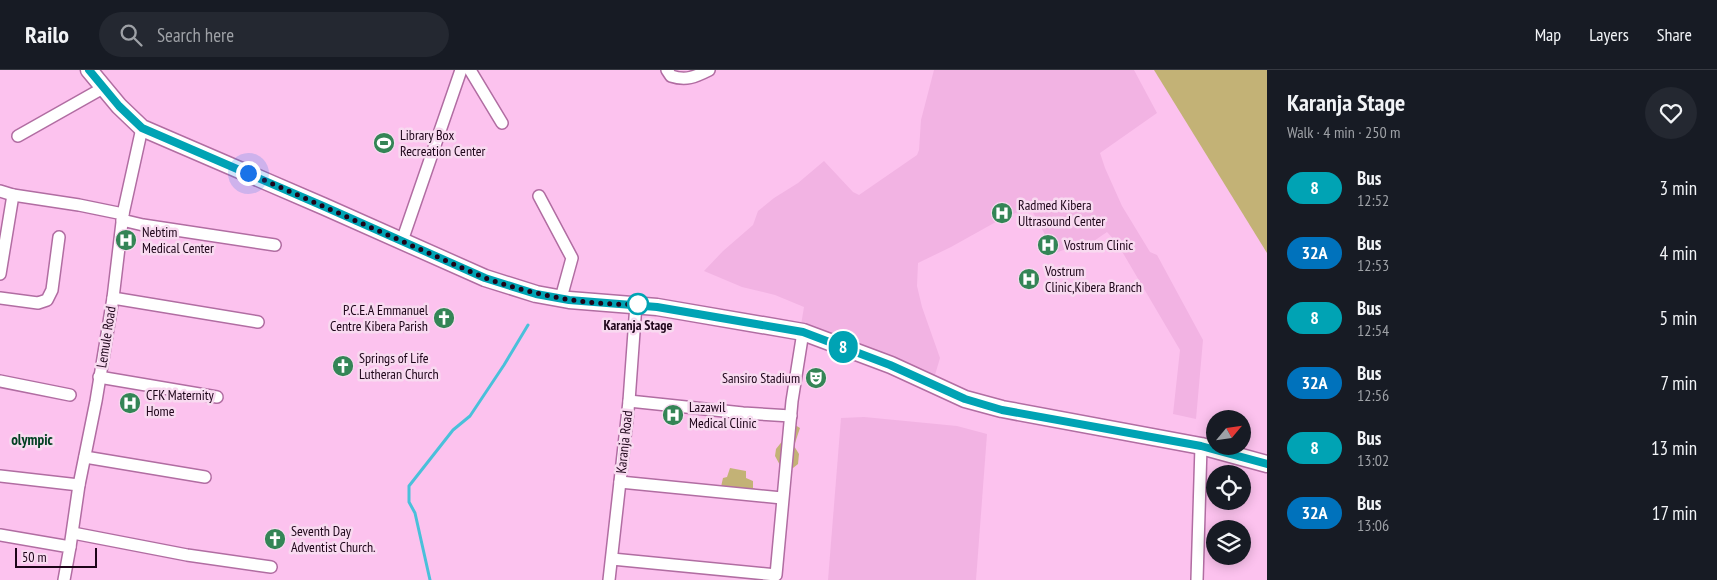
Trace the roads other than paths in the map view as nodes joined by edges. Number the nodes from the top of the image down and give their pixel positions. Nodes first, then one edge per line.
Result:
1 (89, 70) edge
2 (461, 70) edge
3 (470, 70) edge
4 (667, 70) edge
5 (709, 70) edge
6 (103, 88) junction
7 (502, 123) dead end
8 (142, 128) junction
9 (18, 136) dead end
10 (4, 190) edge
11 (540, 196) dead end
12 (123, 217) junction
13 (59, 237) dead end
14 (402, 241) junction
15 (275, 245) dead end
16 (1, 252) edge
17 (0, 274) edge
18 (0, 298) edge
19 (113, 298) junction
20 (561, 298) junction
21 (636, 304) junction
22 (258, 322) dead end
23 (803, 332) junction
24 (99, 378) junction
25 (0, 381) edge
26 (70, 395) dead end
27 (217, 397) dead end
28 (628, 401) junction
29 (791, 416) junction
30 (1201, 446) junction
31 (85, 457) junction
32 (1267, 464) edge
33 (0, 476) edge
34 (206, 478) dead end
35 (620, 482) junction
36 (79, 485) junction
37 (782, 498) junction
38 (73, 533) junction
39 (0, 535) edge
40 (70, 547) junction
41 (612, 559) junction
42 (271, 567) dead end
43 (64, 580) edge
44 (609, 580) edge
45 (1197, 580) edge

1 - 6 street
2 - 14 street
3 - 7 street
4 - 5 street
6 - 8 street
6 - 9 street
8 - 12 street, Lemule Road
8 - 14 street
10 - 12 street
10 - 16 street
11 - 20 street
12 - 15 street
12 - 19 street, Lemule Road
13 - 18 street
14 - 20 street
16 - 17 street
19 - 22 street
19 - 24 street, Lemule Road
20 - 21 street
21 - 23 street
21 - 28 street, Karanja Road
23 - 29 street
23 - 30 street
24 - 27 street
24 - 31 street, Lemule Road
25 - 26 street
28 - 29 street
28 - 35 street, Karanja Road
29 - 37 street
30 - 32 street
30 - 45 street
31 - 34 street
31 - 36 street, Lemule Road
33 - 36 street
35 - 37 street
35 - 41 street, Karanja Road
36 - 38 street, Lemule Road
37 - 41 street
38 - 40 street, Lemule Road
38 - 42 street
39 - 40 street
40 - 43 street, Lemule Road
41 - 44 street, Karanja Road

